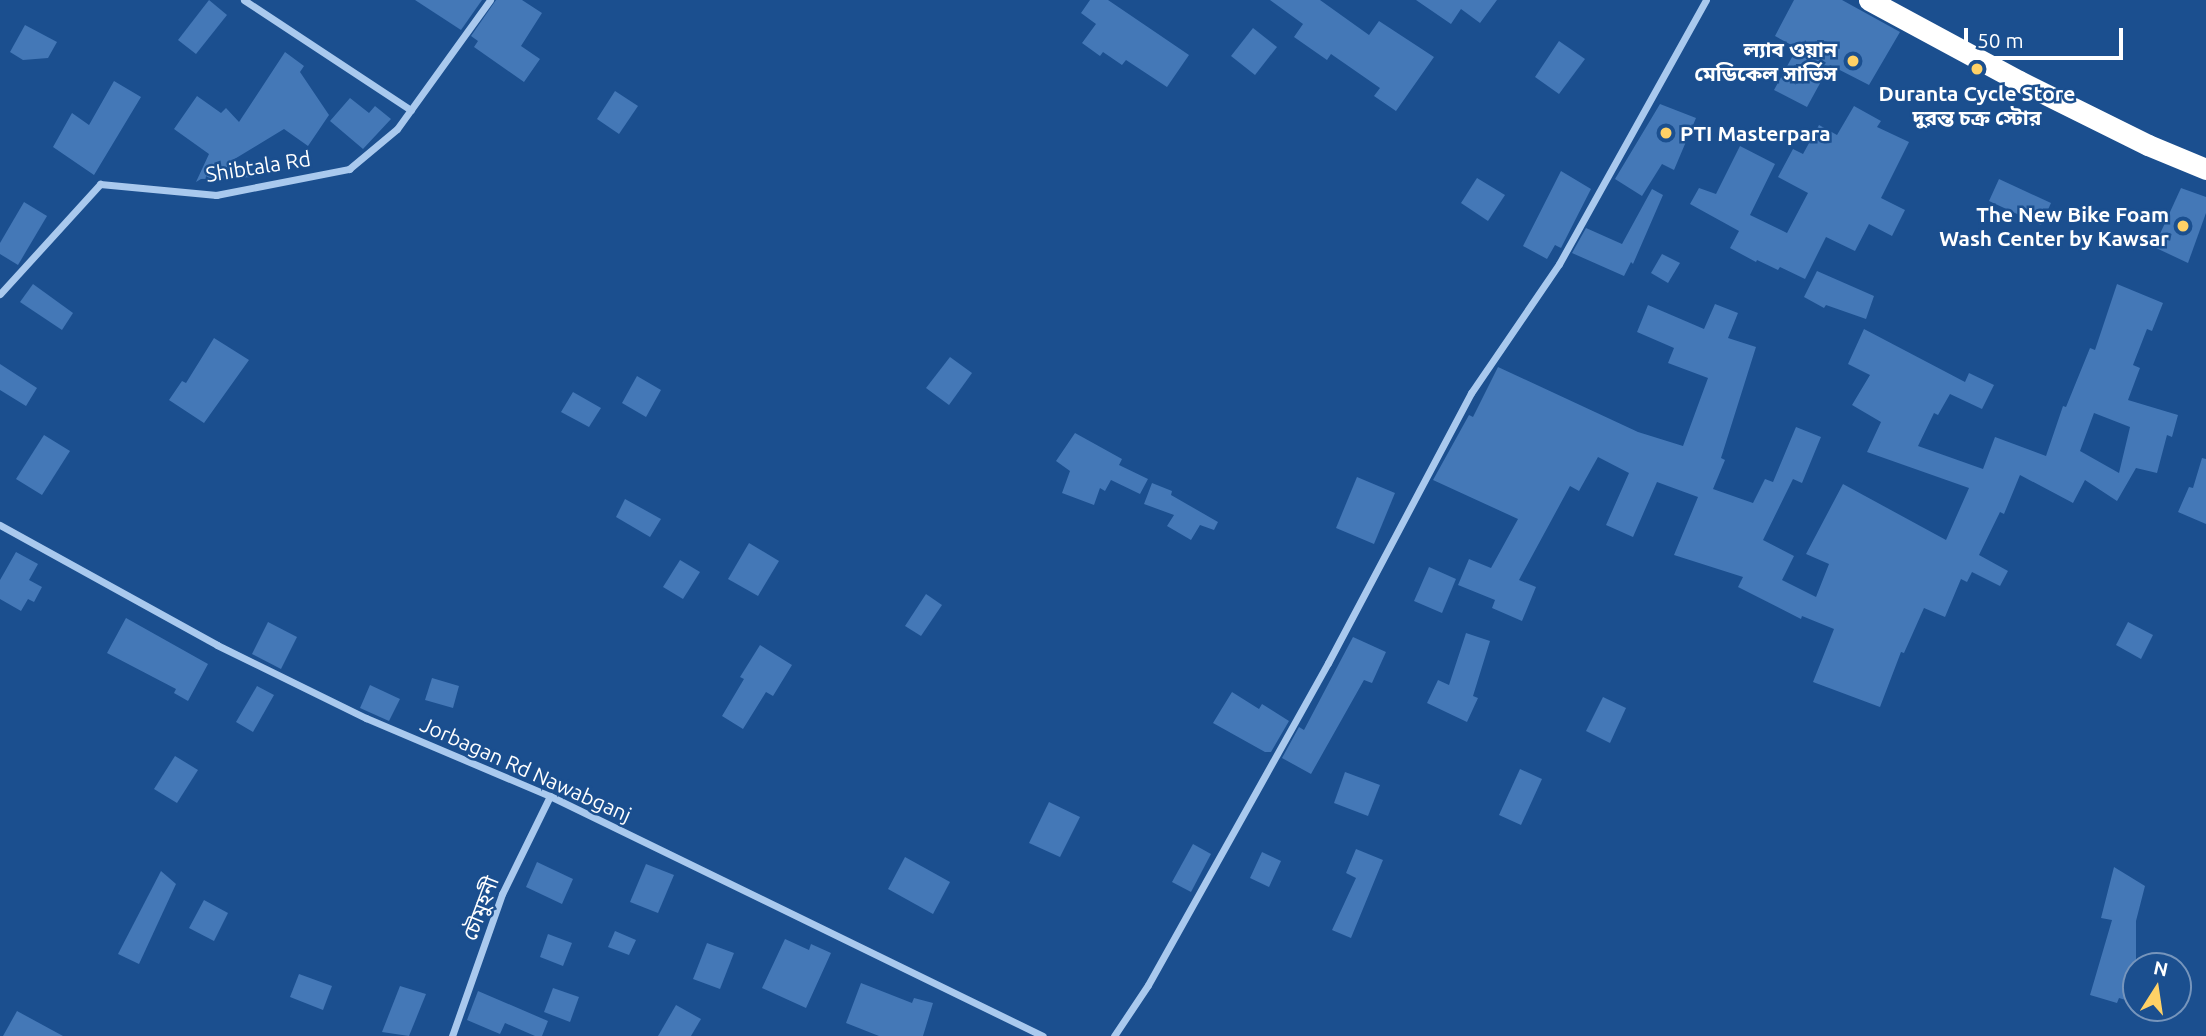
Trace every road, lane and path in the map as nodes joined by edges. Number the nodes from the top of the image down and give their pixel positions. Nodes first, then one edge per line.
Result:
1 (244, 0) edge
2 (491, 0) edge
3 (1706, 0) edge
4 (1869, 0) edge
5 (411, 110) junction
6 (2206, 169) edge
7 (0, 294) edge
8 (0, 525) edge
9 (550, 796) junction
10 (452, 1036) edge
11 (1043, 1036) edge
12 (1114, 1036) edge

1 - 5 street
2 - 5 street, Shibtala Rd
3 - 12 street
4 - 6 highway
5 - 7 street, Shibtala Rd
8 - 9 street, Jorbagan Rd Nawabganj
9 - 10 street, চৌমুহনী
9 - 11 street, Jorbagan Rd Nawabganj

